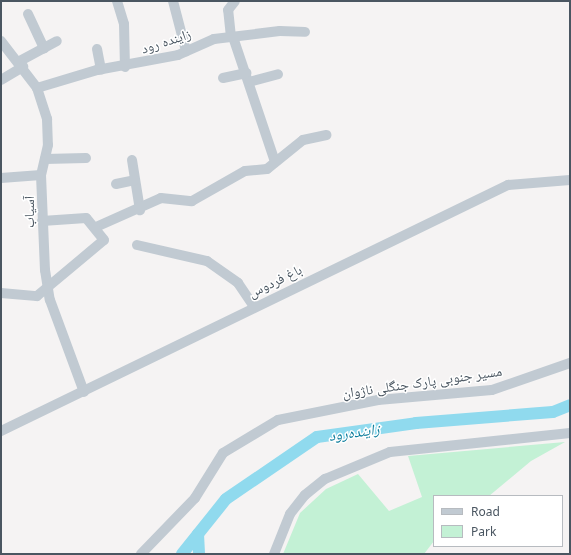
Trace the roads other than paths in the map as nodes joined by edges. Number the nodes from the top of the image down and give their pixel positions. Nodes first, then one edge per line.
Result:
1 (117, 1) edge
2 (173, 1) edge
3 (235, 1) edge
4 (28, 14) dead end
5 (305, 32) dead end
6 (232, 37) junction
7 (1, 41) edge
8 (57, 41) dead end
9 (44, 48) junction
10 (97, 49) dead end
11 (186, 51) junction
12 (21, 65) junction
13 (126, 67) junction
14 (101, 70) junction
15 (278, 74) dead end
16 (247, 77) junction
17 (223, 78) dead end
18 (1, 80) edge
19 (37, 88) junction
20 (326, 135) dead end
21 (86, 158) dead end
22 (45, 159) junction
23 (132, 160) dead end
24 (275, 162) junction
25 (41, 175) junction
26 (1, 178) edge
27 (135, 180) junction
28 (570, 180) edge
29 (116, 184) dead end
30 (140, 210) junction
31 (42, 221) junction
32 (96, 227) junction
33 (137, 245) dead end
34 (48, 288) junction
35 (1, 293) edge
36 (254, 307) junction
37 (570, 363) edge
38 (84, 392) junction
39 (1, 431) edge
40 (570, 433) edge
41 (141, 554) edge
42 (274, 554) edge

1 - 13 street
2 - 11 street
3 - 6 street
4 - 9 street
5 - 6 street, زاینده رود
6 - 11 street, زاینده رود
6 - 16 street
7 - 12 street, آسیاب
8 - 9 street
9 - 12 street
10 - 14 street
11 - 13 street, زاینده رود
12 - 18 street
12 - 19 street, آسیاب
13 - 14 street, زاینده رود
14 - 19 street, زاینده رود
15 - 16 street
16 - 17 street
16 - 24 street
19 - 22 street, آسیاب
20 - 24 street
21 - 22 street
22 - 25 street, آسیاب
23 - 27 street
24 - 30 street
25 - 26 street
25 - 31 street, آسیاب
27 - 29 street
27 - 30 street
28 - 36 street, باغ فردوس
30 - 32 street
31 - 32 street
31 - 34 street, آسیاب
32 - 34 street
33 - 36 street
34 - 35 street
34 - 38 street, آسیاب
36 - 38 street, باغ فردوس
37 - 41 street, مسیر جنوبی پارک جنگلی ناژوان
38 - 39 street, باغ فردوس
40 - 42 street

